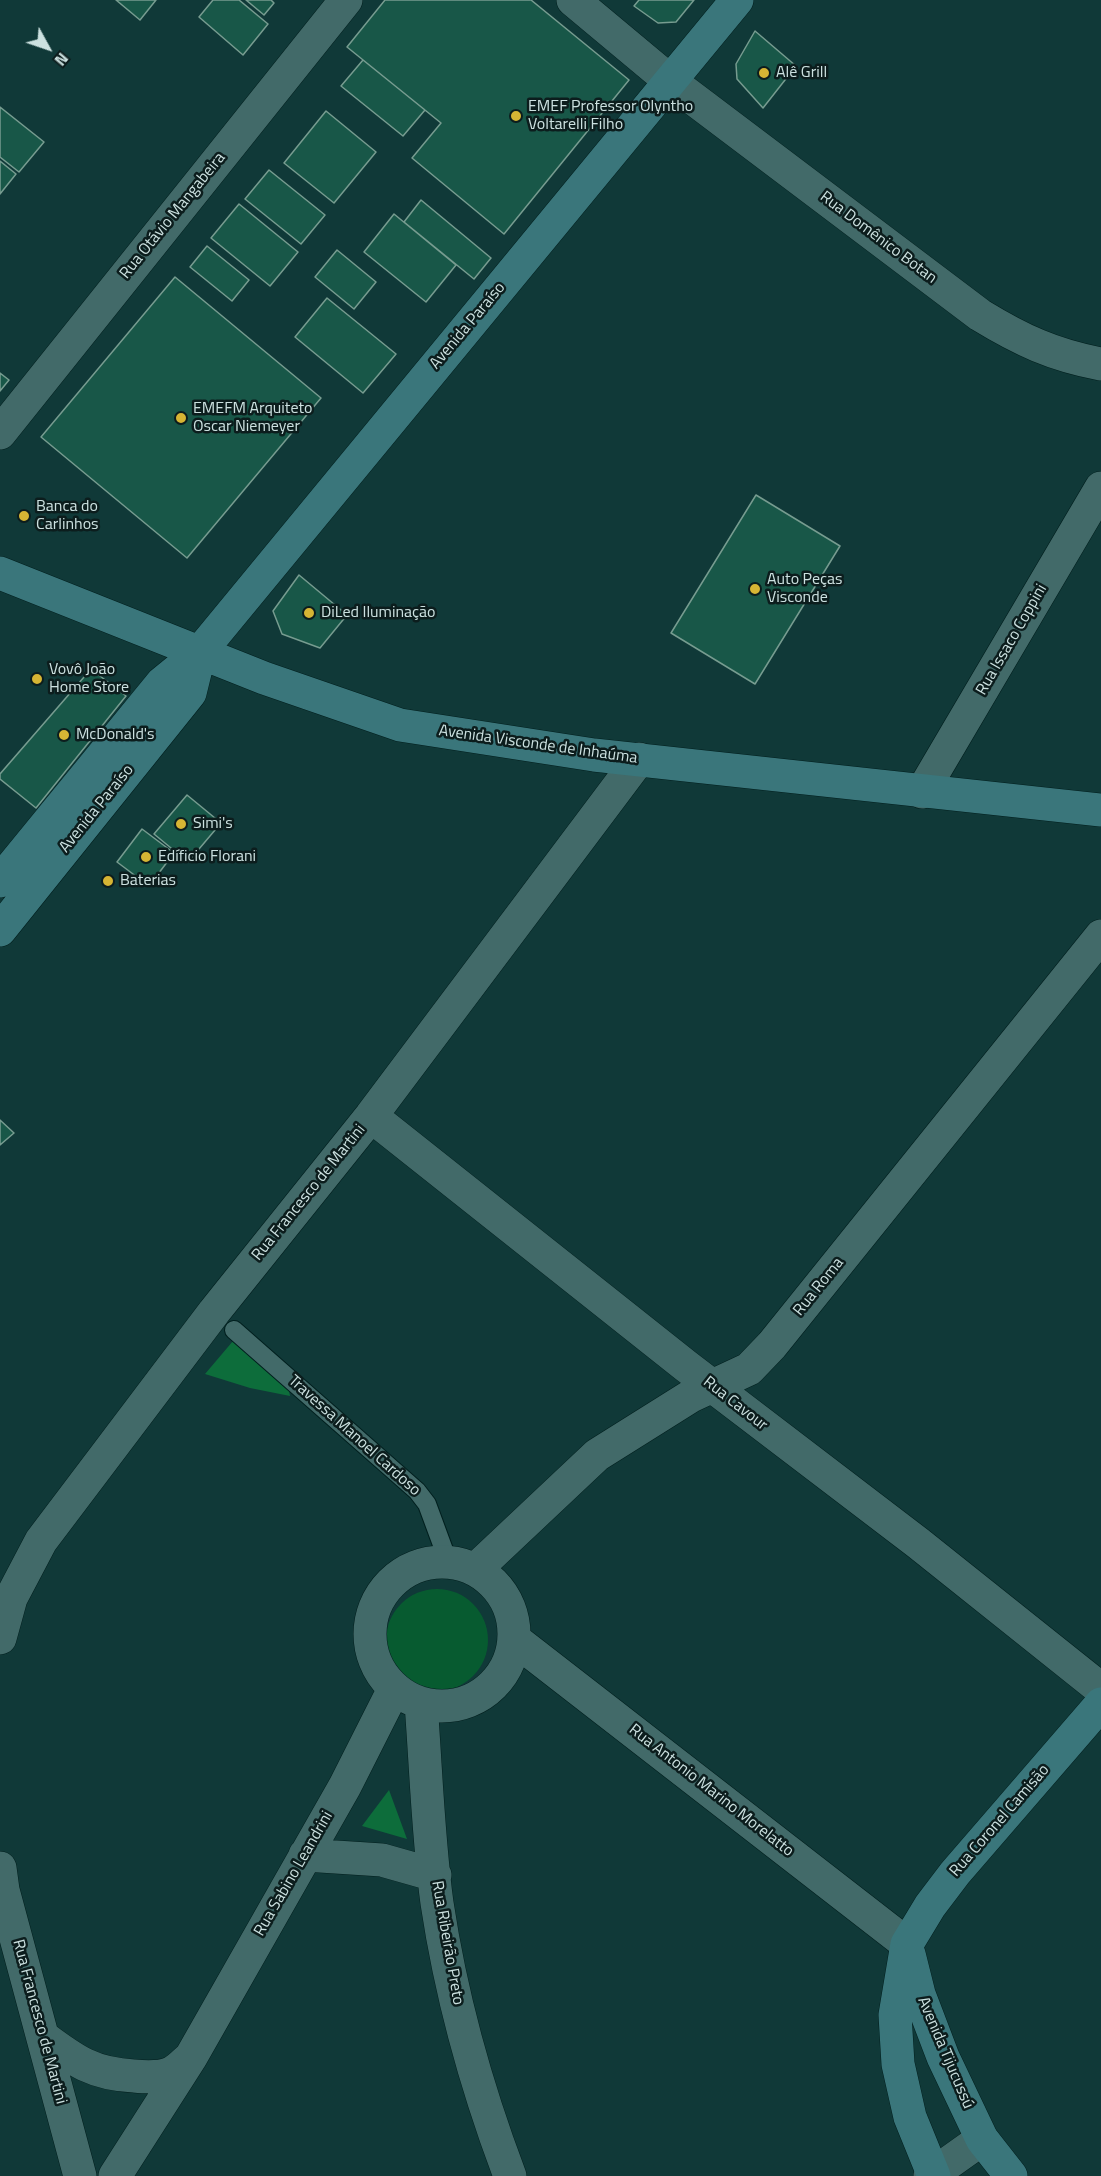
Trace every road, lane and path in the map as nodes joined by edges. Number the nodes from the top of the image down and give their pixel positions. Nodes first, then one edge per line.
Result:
1 (346, 0) edge
2 (573, 0) edge
3 (737, 0) edge
4 (670, 81) junction
5 (1101, 364) edge
6 (0, 433) edge
7 (1101, 488) edge
8 (0, 573) edge
9 (200, 652) junction
10 (639, 759) junction
11 (922, 792) junction
12 (1101, 810) edge
13 (0, 881) edge
14 (0, 930) edge
15 (1101, 936) edge
16 (371, 1116) junction
17 (234, 1330) dead end
18 (713, 1388) junction
19 (462, 1565) junction
20 (0, 1638) edge
21 (514, 1639) junction
22 (1101, 1689) edge
23 (407, 1696) junction
24 (1101, 1704) edge
25 (305, 1855) junction
26 (0, 1868) edge
27 (435, 1875) junction
28 (907, 1944) junction
29 (43, 2037) junction
30 (191, 2057) junction
31 (982, 2139) junction
32 (932, 2175) edge
33 (80, 2176) edge
34 (115, 2176) edge
35 (510, 2176) edge
36 (1011, 2176) edge

1 - 6 street, Rua Otávio Mangabeira
2 - 4 street, Rua Domênico Botan
3 - 4 main road, Avenida Paraíso
4 - 5 street, Rua Domênico Botan
4 - 9 main road, Avenida Paraíso
7 - 11 street, Rua Issaco Coppini
8 - 9 main road, Avenida Visconde de Inhaúma
9 - 10 main road, Avenida Visconde de Inhaúma
9 - 13 main road, Avenida Paraíso
9 - 14 main road, Avenida Paraíso
10 - 11 main road, Avenida Visconde de Inhaúma
10 - 16 street, Rua Francesco de Martini
11 - 12 main road, Avenida Visconde de Inhaúma
15 - 18 street, Rua Roma
16 - 18 street, Rua Cavour
16 - 20 street, Rua Francesco de Martini
17 - 19 lane, Travessa Manoel Cardoso
18 - 19 street, Rua Roma
18 - 22 street, Rua Cavour
19 - 21 street
19 - 23 street
21 - 23 street
21 - 28 street, Rua Antonio Marino Morelatto
23 - 25 street, Rua Sabino Leandrini
23 - 27 street, Rua Ribeirão Preto
24 - 28 main road, Rua Coronel Camisão
25 - 27 street
25 - 30 street, Rua Sabino Leandrini
26 - 29 street, Rua Francesco de Martini
27 - 35 street, Rua Ribeirão Preto
28 - 31 main road, Avenida Tijucussú
28 - 32 main road, Avenida Tijucussú
29 - 30 street, Rua Sabino Leandrini
29 - 33 street, Rua Francesco de Martini
30 - 34 street, Rua Sabino Leandrini
31 - 32 street
31 - 36 main road, Avenida Tijucussú

